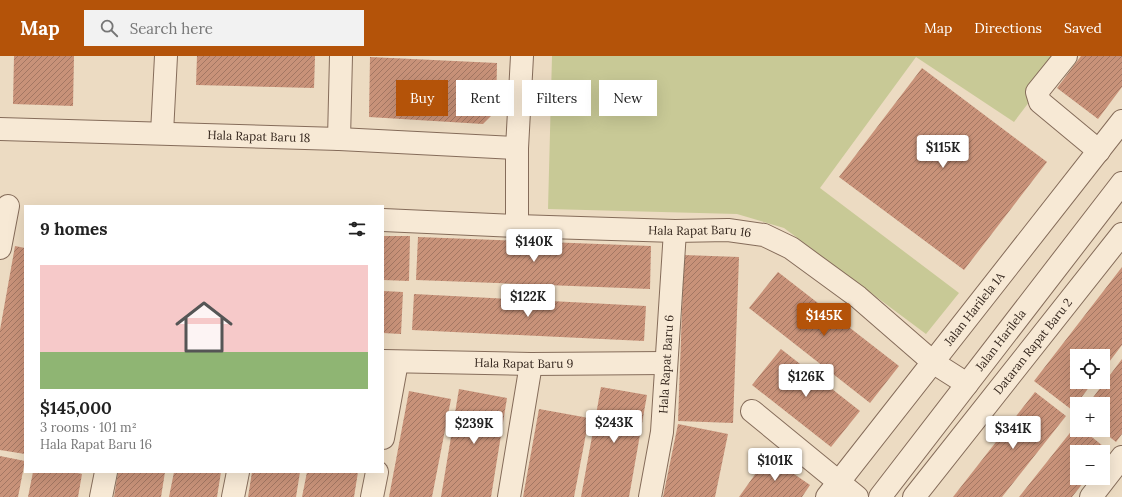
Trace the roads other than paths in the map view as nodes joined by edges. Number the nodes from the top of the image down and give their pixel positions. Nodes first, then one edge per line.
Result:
1 (166, 56) edge
2 (341, 56) edge
3 (522, 56) edge
4 (1066, 56) edge
5 (1122, 121) edge
6 (0, 129) edge
7 (162, 132) junction
8 (339, 139) junction
9 (518, 148) junction
10 (1099, 151) junction
11 (1122, 183) edge
12 (11, 206) edge
13 (384, 220) edge
14 (517, 226) junction
15 (676, 231) junction
16 (1122, 234) edge
17 (0, 248) edge
18 (390, 361) edge
19 (934, 362) junction
20 (666, 363) junction
21 (531, 364) junction
22 (967, 384) junction
23 (752, 411) dead end
24 (384, 427) edge
25 (1122, 457) edge
26 (106, 473) edge
27 (238, 473) edge
28 (377, 473) edge
29 (833, 490) edge
30 (101, 497) edge
31 (233, 497) edge
32 (372, 497) edge
33 (509, 497) edge
34 (650, 497) edge
35 (857, 497) edge
36 (880, 497) edge
37 (914, 497) edge
38 (1092, 497) edge

1 - 7 street
2 - 8 street
3 - 9 street
4 - 10 street
5 - 10 street, Jalan Harilela 1A
6 - 7 street, Hala Rapat Baru 18
7 - 8 street, Hala Rapat Baru 18
8 - 9 street, Hala Rapat Baru 18
9 - 14 street
10 - 19 street, Jalan Harilela 1A
11 - 22 street, Jalan Harilela
12 - 17 street
13 - 14 street, Hala Rapat Baru 16
14 - 15 street, Hala Rapat Baru 16
15 - 19 street, Hala Rapat Baru 16
15 - 20 street, Hala Rapat Baru 6
16 - 37 street, Dataran Rapat Baru 2
18 - 21 street, Hala Rapat Baru 9
18 - 24 street
19 - 22 street, Hala Rapat Baru 16
19 - 29 street, Jalan Harilela 1A
20 - 21 street, Hala Rapat Baru 9
20 - 34 street, Hala Rapat Baru 6
21 - 33 street
22 - 36 street, Jalan Harilela
23 - 29 street
25 - 38 street
26 - 30 street
27 - 31 street
28 - 32 street
29 - 35 street

